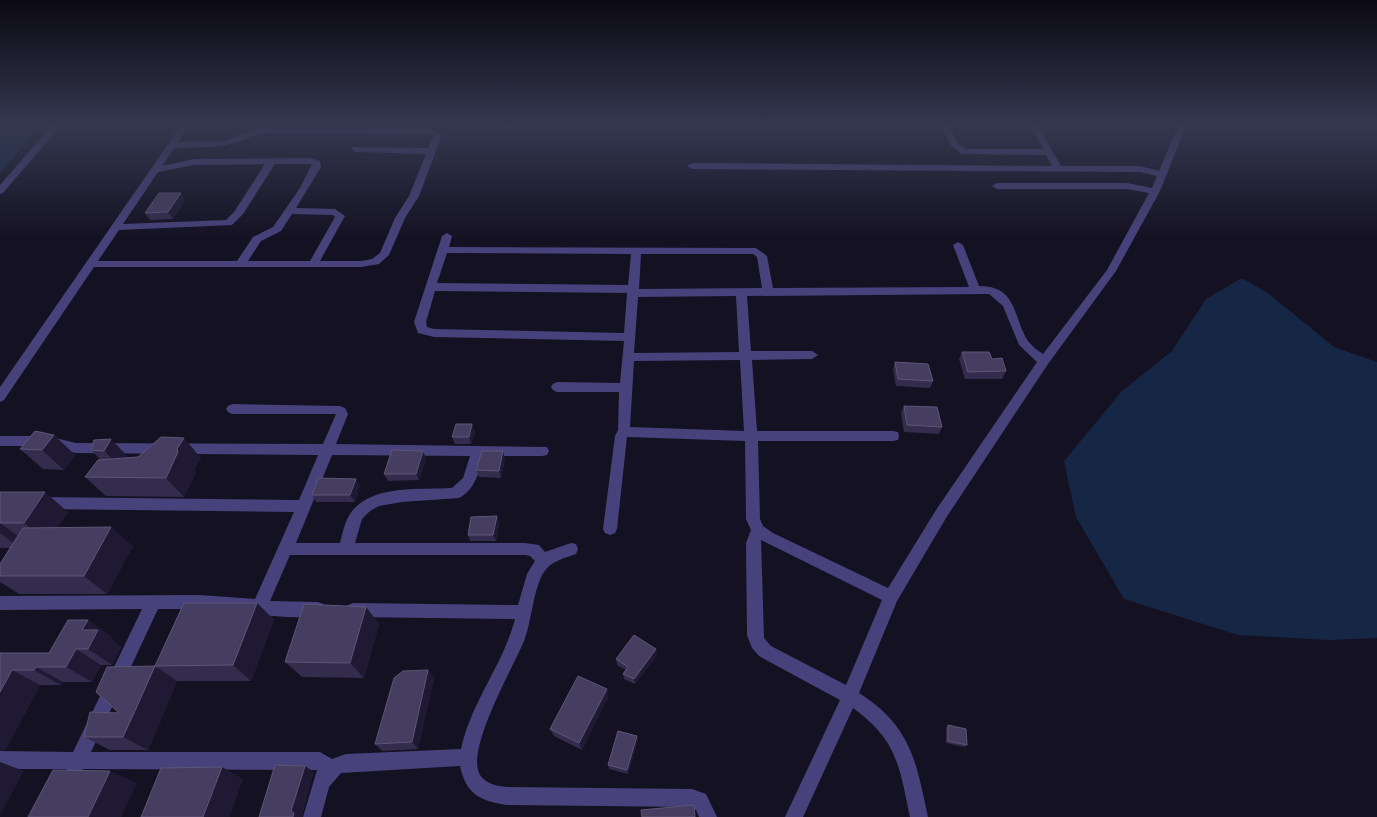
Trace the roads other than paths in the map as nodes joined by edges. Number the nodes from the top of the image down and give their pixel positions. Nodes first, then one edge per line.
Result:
1 (25, 162) edge
2 (159, 162) edge
3 (193, 162) edge
4 (271, 162) edge
5 (314, 162) edge
6 (428, 162) edge
7 (975, 162) edge
8 (1054, 162) edge
9 (1168, 162) edge
10 (692, 166) dead end
11 (978, 169) junction
12 (1058, 169) junction
13 (154, 170) junction
14 (1162, 174) junction
15 (997, 186) dead end
16 (0, 191) edge
17 (1155, 191) junction
18 (290, 211) junction
19 (117, 227) junction
20 (447, 236) dead end
21 (958, 245) dead end
22 (442, 250) junction
23 (636, 251) junction
24 (241, 263) junction
25 (92, 264) junction
26 (313, 264) junction
27 (431, 287) junction
28 (975, 289) junction
29 (634, 291) junction
30 (741, 292) junction
31 (768, 292) junction
32 (630, 337) junction
33 (746, 355) junction
34 (812, 355) dead end
35 (629, 357) junction
36 (1044, 361) junction
37 (556, 387) dead end
38 (626, 388) junction
39 (0, 397) edge
40 (232, 409) dead end
41 (624, 431) junction
42 (751, 436) junction
43 (893, 436) dead end
44 (0, 440) edge
45 (327, 448) junction
46 (478, 451) junction
47 (542, 451) dead end
48 (29, 503) edge
49 (302, 506) junction
50 (610, 529) dead end
51 (758, 530) junction
52 (346, 548) junction
53 (286, 549) junction
54 (571, 549) dead end
55 (544, 561) junction
56 (891, 597) junction
57 (0, 603) edge
58 (153, 603) junction
59 (259, 607) junction
60 (526, 612) junction
61 (850, 696) junction
62 (470, 757) junction
63 (0, 760) edge
64 (77, 762) junction
65 (330, 768) junction
66 (66, 785) edge
67 (312, 817) edge
68 (708, 817) edge
69 (794, 817) edge
70 (919, 817) edge

1 - 16 street
2 - 13 street
3 - 13 street
4 - 19 street
5 - 18 street
6 - 26 street
7 - 11 street
8 - 12 street
9 - 14 street
10 - 11 street
11 - 12 street
12 - 14 street
13 - 19 street
14 - 17 street
15 - 17 street
17 - 36 street
18 - 24 street
18 - 26 street
19 - 25 street
20 - 22 street
21 - 28 street
22 - 23 street
22 - 27 street
23 - 29 street
23 - 31 street
24 - 25 street
24 - 26 street
25 - 39 street
27 - 29 street
27 - 32 street
28 - 31 street
28 - 36 street
29 - 30 street
29 - 32 street
30 - 31 street
30 - 33 street
32 - 35 street
33 - 34 street
33 - 35 street
33 - 42 street
35 - 38 street
36 - 56 street
37 - 38 street
38 - 41 street
40 - 45 street
41 - 42 street
41 - 50 street
42 - 43 street
42 - 51 street
44 - 45 street
45 - 46 street
45 - 49 street
46 - 47 street
46 - 52 street
48 - 49 street
49 - 53 street
51 - 56 street
51 - 61 street
52 - 53 street
52 - 55 street
53 - 59 street
54 - 55 street
55 - 60 street
56 - 61 street
57 - 58 street
58 - 59 street
58 - 64 street
59 - 60 street
60 - 62 street
61 - 69 street
61 - 70 street
62 - 65 street
62 - 68 street
63 - 64 street
64 - 65 street
64 - 66 street
65 - 67 street

